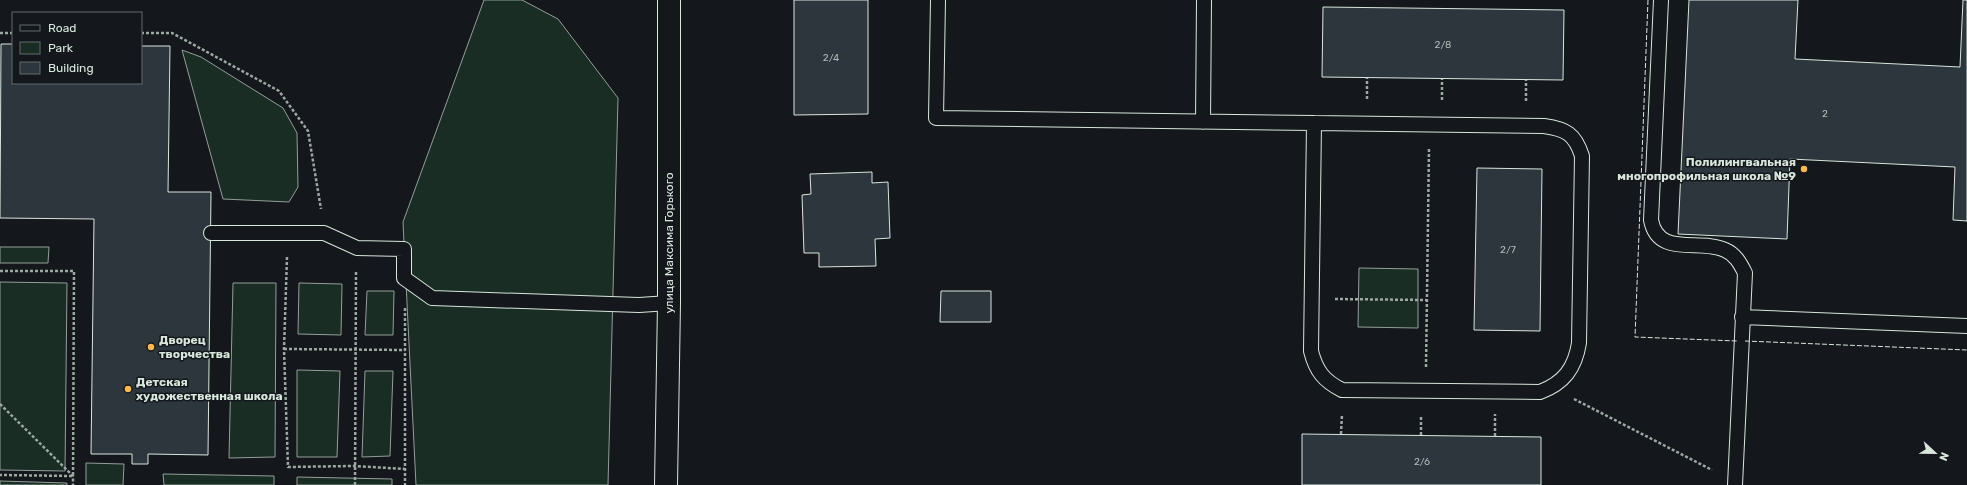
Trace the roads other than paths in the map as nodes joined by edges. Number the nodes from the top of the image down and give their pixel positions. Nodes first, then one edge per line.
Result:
1 (669, 0) edge
2 (938, 0) edge
3 (1204, 0) edge
4 (1661, 0) edge
5 (1203, 122) junction
6 (1314, 123) junction
7 (211, 233) dead end
8 (669, 303) junction
9 (1742, 316) junction
10 (1967, 326) edge
11 (1735, 484) edge
12 (666, 485) edge

1 - 8 main road, улица Максима Горького
2 - 5 lane
3 - 5 lane
4 - 9 lane
5 - 6 lane
6 - 6 lane
7 - 8 lane
8 - 12 main road, улица Максима Горького
9 - 10 lane
9 - 11 lane

